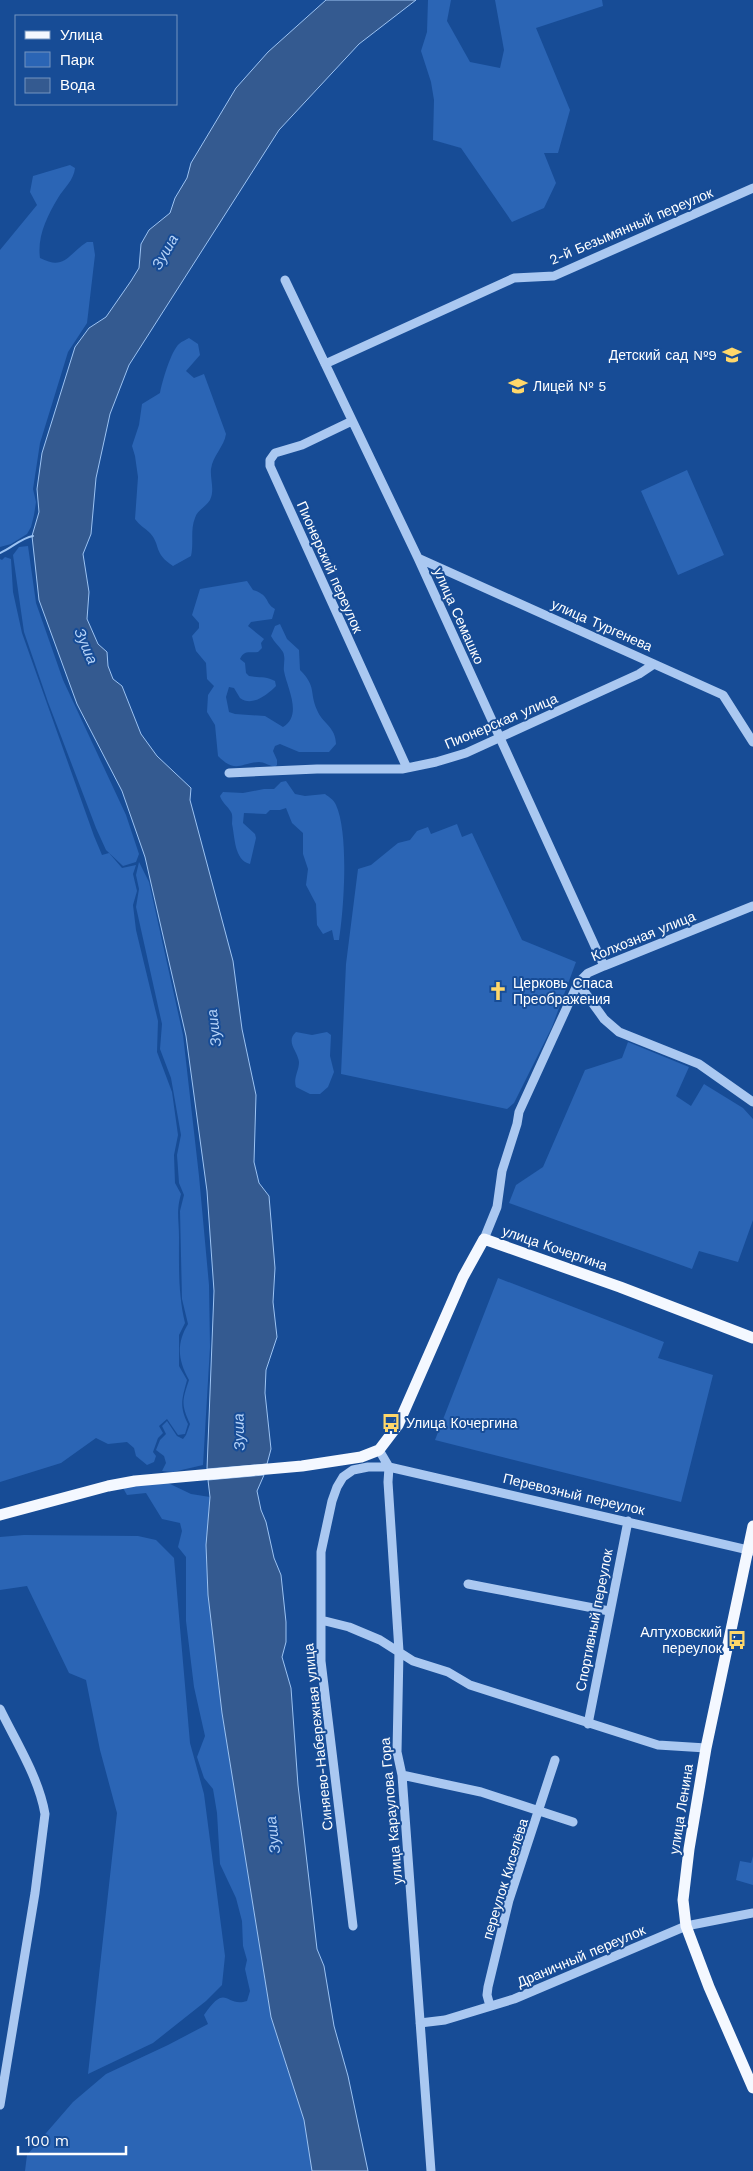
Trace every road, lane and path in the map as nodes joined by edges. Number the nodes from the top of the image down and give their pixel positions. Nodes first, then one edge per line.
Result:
1 (753, 188) edge
2 (285, 280) dead end
3 (325, 364) junction
4 (352, 421) junction
5 (418, 558) junction
6 (654, 664) junction
7 (498, 739) junction
8 (753, 742) edge
9 (407, 768) junction
10 (229, 773) dead end
11 (753, 906) edge
12 (604, 966) junction
13 (578, 983) junction
14 (753, 1102) edge
15 (484, 1239) junction
16 (753, 1338) edge
17 (379, 1450) junction
18 (389, 1467) junction
19 (0, 1515) edge
20 (628, 1521) junction
21 (753, 1526) edge
22 (751, 1550) edge
23 (468, 1584) dead end
24 (609, 1611) junction
25 (321, 1620) junction
26 (399, 1651) junction
27 (0, 1709) edge
28 (588, 1724) junction
29 (706, 1748) junction
30 (555, 1760) dead end
31 (402, 1776) junction
32 (540, 1812) junction
33 (574, 1822) dead end
34 (753, 1913) edge
35 (353, 1926) dead end
36 (686, 1926) junction
37 (490, 2006) junction
38 (420, 2023) junction
39 (753, 2088) edge
40 (0, 2105) edge
41 (431, 2171) edge

1 - 3 street, 2-й Безымянный переулок
2 - 3 street, улица Семашко
3 - 4 street, улица Семашко
4 - 5 street, улица Семашко
4 - 9 street, Пионерский переулок
5 - 6 street, улица Тургенева
5 - 7 street, улица Семашко
6 - 7 street, Пионерская улица
6 - 8 street, улица Тургенева
7 - 9 street, Пионерская улица
7 - 12 street, улица Семашко
9 - 10 street, Пионерская улица
11 - 12 street, Колхозная улица
12 - 13 street, Колхозная улица
13 - 14 street
13 - 15 street, Колхозная улица
15 - 16 main road, улица Кочергина
15 - 17 main road, улица Кочергина
17 - 18 street
17 - 19 main road
18 - 20 street, Перевозный переулок
18 - 25 street, Синяево-Набережная улица
18 - 26 street, улица Караулова Гора
20 - 22 street, Перевозный переулок
20 - 24 street, Спортивный переулок
21 - 22 main road, улица Ленина
22 - 29 main road, улица Ленина
23 - 24 street
24 - 28 street, Спортивный переулок
25 - 26 street
25 - 35 street, Синяево-Набережная улица
26 - 28 street
26 - 31 street, улица Караулова Гора
27 - 40 street
28 - 29 street
29 - 36 main road, улица Ленина
30 - 32 street, переулок Киселёва
31 - 32 street
31 - 38 street, улица Караулова Гора
32 - 33 street
32 - 37 street, переулок Киселёва
34 - 36 street, Драничный переулок
36 - 37 street, Драничный переулок
36 - 39 main road, улица Ленина
37 - 38 street, Драничный переулок
38 - 41 street, улица Караулова Гора

